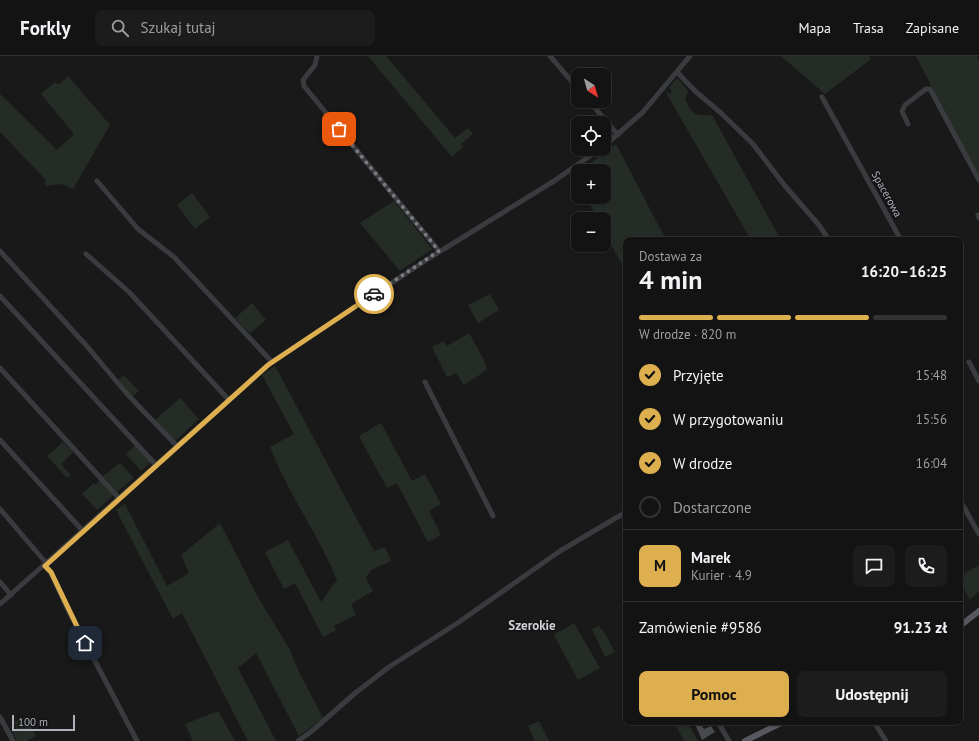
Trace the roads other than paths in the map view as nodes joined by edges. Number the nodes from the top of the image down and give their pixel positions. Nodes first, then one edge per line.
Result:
1 (317, 56) edge
2 (550, 56) edge
3 (690, 56) edge
4 (677, 72) junction
5 (571, 81) edge
6 (822, 97) dead end
7 (594, 108) edge
8 (908, 124) dead end
9 (618, 135) junction
10 (611, 140) edge
11 (590, 156) edge
12 (979, 180) edge
13 (97, 181) dead end
14 (827, 237) edge
15 (899, 237) edge
16 (0, 251) edge
17 (439, 251) junction
18 (86, 254) dead end
19 (0, 296) edge
20 (272, 362) junction
21 (969, 362) dead end
22 (0, 368) edge
23 (979, 381) edge
24 (425, 382) dead end
25 (229, 400) junction
26 (0, 440) edge
27 (177, 446) junction
28 (156, 465) junction
29 (119, 498) junction
30 (963, 505) edge
31 (0, 509) edge
32 (623, 514) edge
33 (493, 516) dead end
34 (83, 531) junction
35 (979, 534) edge
36 (46, 565) junction
37 (0, 582) edge
38 (11, 595) junction
39 (2, 603) edge
40 (979, 611) edge
41 (963, 624) edge
42 (0, 717) edge
43 (720, 725) edge
44 (777, 725) edge
45 (876, 725) edge
46 (13, 741) edge
47 (137, 741) edge
48 (298, 741) edge
49 (729, 741) edge
50 (745, 741) edge
51 (886, 741) edge

1 - 17 street
2 - 5 street
3 - 4 street
4 - 9 street
4 - 14 street
6 - 15 street, Spacerowa
7 - 9 street
8 - 12 street
9 - 10 street
11 - 17 street
13 - 20 street
16 - 27 street
17 - 20 street
18 - 25 street
19 - 28 street
20 - 25 street
21 - 23 street
22 - 29 street
24 - 33 street
25 - 27 street
26 - 34 street
27 - 28 street
28 - 29 street
29 - 34 street
30 - 35 street
31 - 36 street
32 - 48 street
34 - 36 street
36 - 38 street
36 - 47 street
37 - 38 street
38 - 39 street
40 - 41 main road
42 - 46 street
43 - 49 street
44 - 50 main road
45 - 51 street

